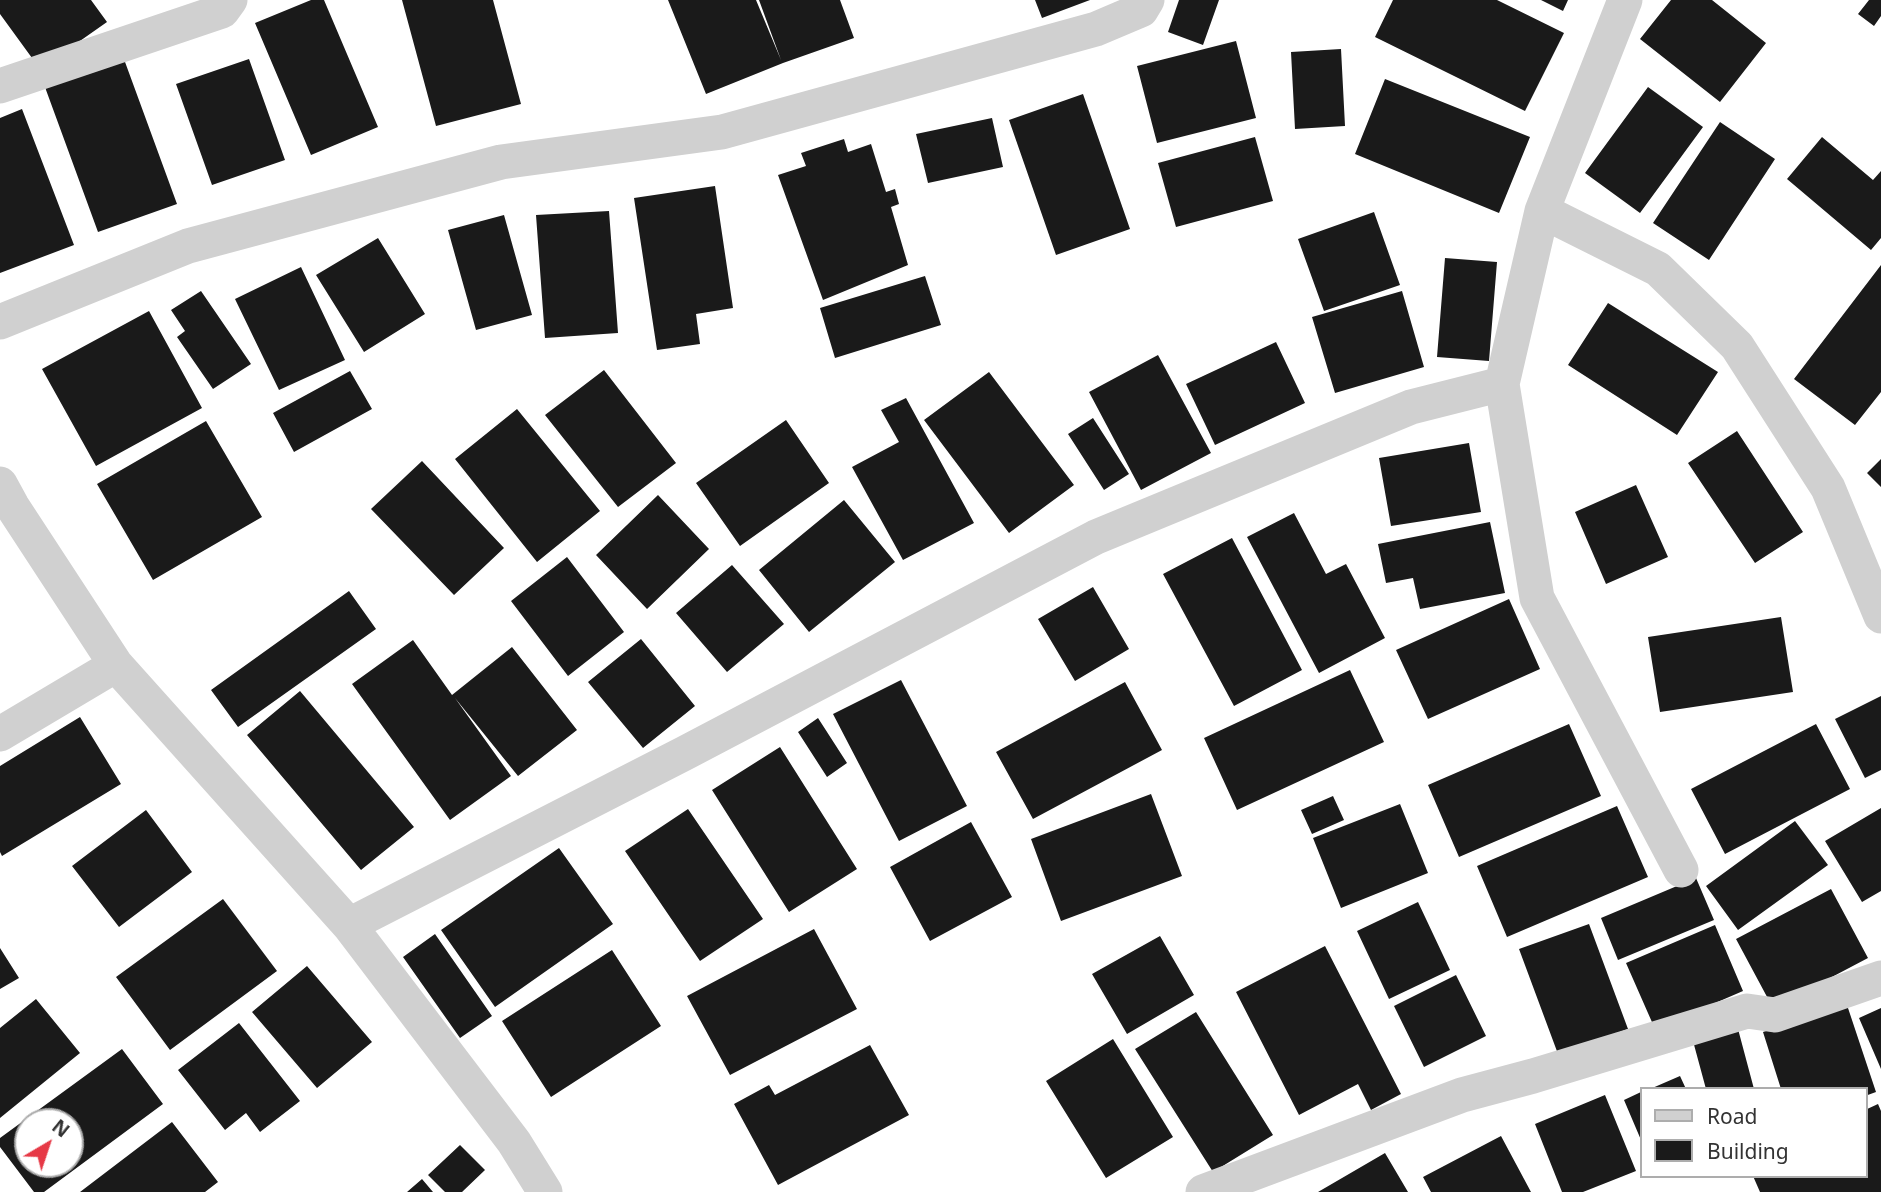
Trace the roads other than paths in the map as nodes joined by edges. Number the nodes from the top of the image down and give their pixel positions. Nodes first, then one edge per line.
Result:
1 (230, 0) edge
2 (1147, 0) edge
3 (1625, 0) edge
4 (0, 86) edge
5 (1542, 211) junction
6 (0, 322) edge
7 (1503, 384) junction
8 (0, 484) edge
9 (1877, 594) edge
10 (116, 665) junction
11 (0, 734) edge
12 (1681, 870) dead end
13 (349, 925) junction
14 (1881, 978) edge
15 (545, 1192) edge
16 (1203, 1192) edge

1 - 4 street
2 - 6 street
3 - 5 street
5 - 7 street
5 - 9 street
7 - 12 street
7 - 13 street
8 - 10 street
10 - 11 street
10 - 13 street
13 - 15 street
14 - 16 street

